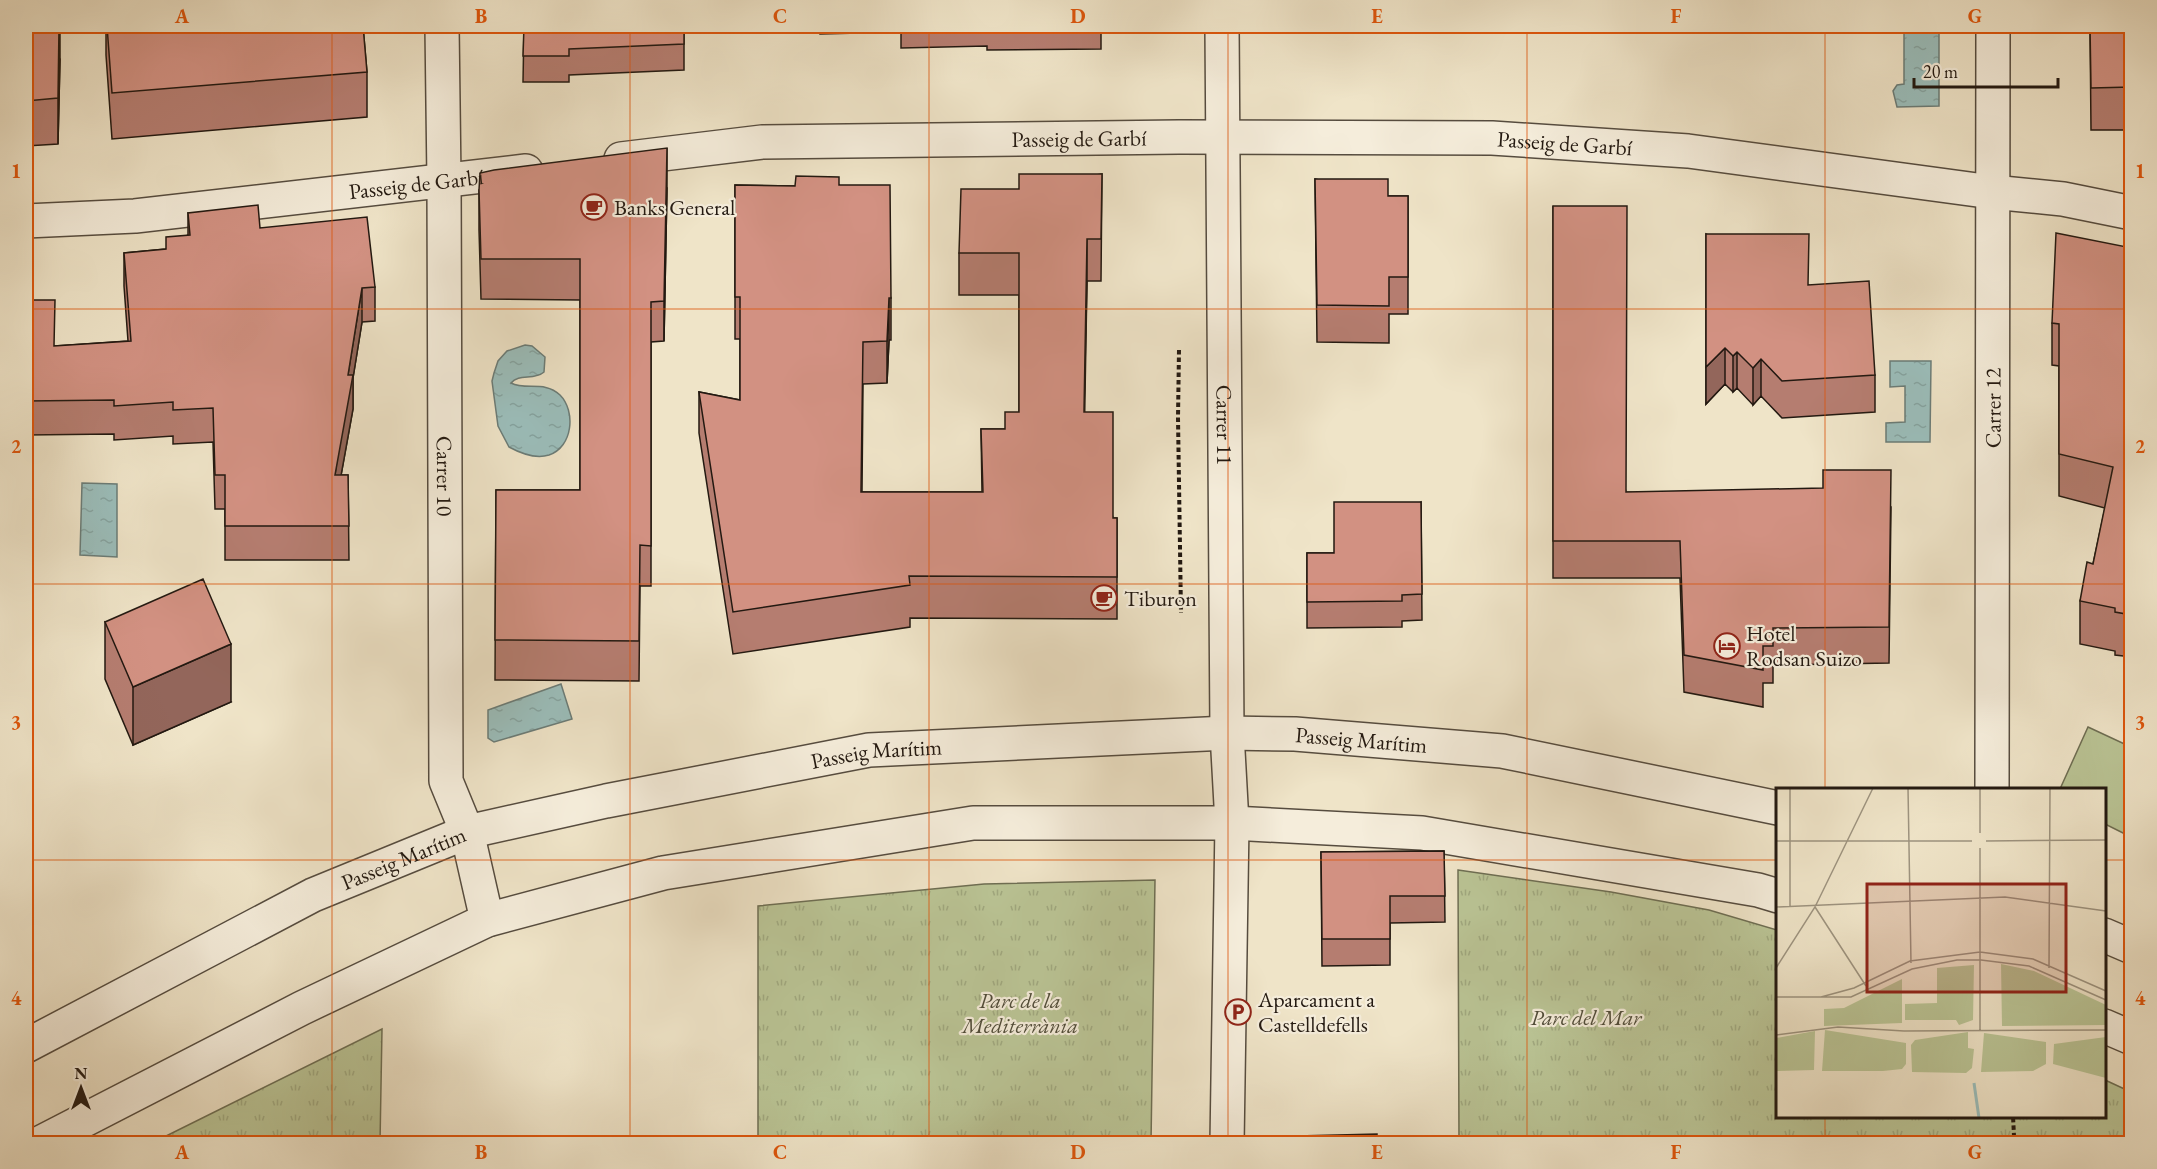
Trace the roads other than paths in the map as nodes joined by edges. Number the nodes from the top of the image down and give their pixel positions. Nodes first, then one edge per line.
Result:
1 (442, 26) edge
2 (1222, 26) edge
3 (1993, 26) edge
4 (1223, 137) junction
5 (593, 162) edge
6 (560, 166) edge
7 (444, 181) junction
8 (1992, 192) junction
9 (2132, 213) edge
10 (26, 221) edge
11 (1227, 733) junction
12 (1992, 788) edge
13 (1776, 808) edge
14 (1232, 823) junction
15 (467, 832) junction
16 (1776, 895) edge
17 (487, 920) junction
18 (2106, 936) edge
19 (2132, 947) edge
20 (2106, 1027) edge
21 (2132, 1038) edge
22 (26, 1046) edge
23 (38, 1143) edge
24 (1227, 1143) edge

1 - 7 street, Carrer 10
2 - 4 street, Carrer 11
3 - 8 street, Carrer 12
4 - 5 street, Passeig de Garbí
4 - 8 street, Passeig de Garbí
4 - 11 street, Carrer 11
6 - 7 street, Passeig de Garbí
7 - 10 street, Passeig de Garbí
7 - 15 street, Carrer 10
8 - 9 street, Passeig de Garbí
8 - 12 street, Carrer 12
11 - 13 street, Passeig Marítim
11 - 14 street, Carrer 11
11 - 15 street, Passeig Marítim
14 - 16 street
14 - 17 street
14 - 24 street, Carrer 11
15 - 17 street, Carrer 10
15 - 22 street, Passeig Marítim
17 - 23 street
18 - 19 street
20 - 21 street

